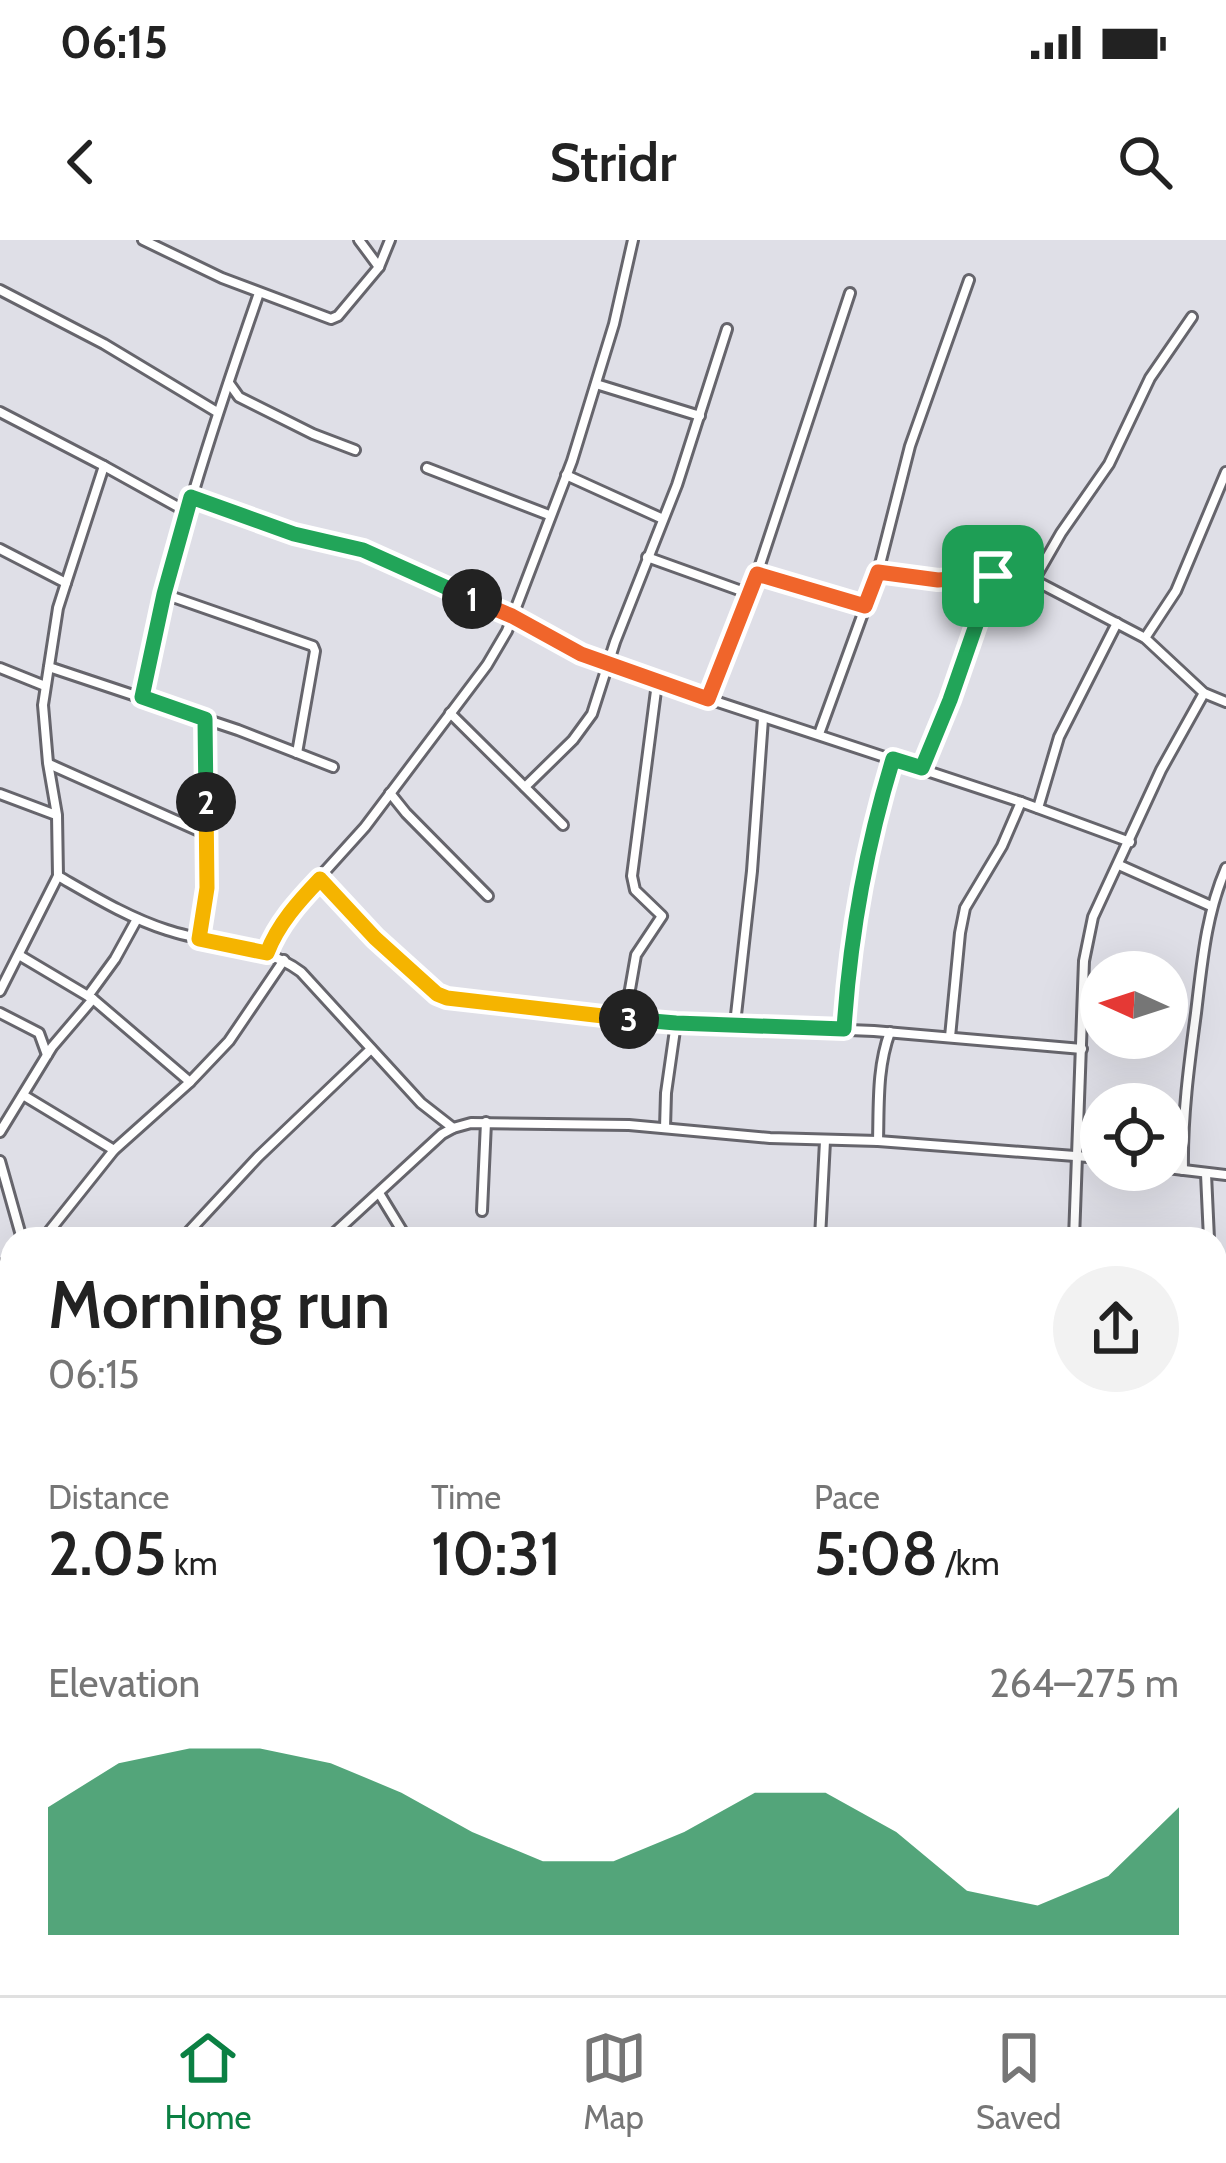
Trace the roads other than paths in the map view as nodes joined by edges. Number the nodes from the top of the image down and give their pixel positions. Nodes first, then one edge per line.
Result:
1 (142, 240) edge
2 (359, 240) edge
3 (390, 240) edge
4 (633, 240) edge
5 (379, 267) junction
6 (969, 280) dead end
7 (0, 290) edge
8 (259, 292) junction
9 (850, 293) dead end
10 (1192, 317) dead end
11 (727, 329) dead end
12 (228, 382) junction
13 (596, 384) junction
14 (239, 397) junction
15 (222, 398) junction
16 (0, 412) edge
17 (217, 412) junction
18 (700, 416) junction
19 (355, 450) dead end
20 (104, 466) junction
21 (427, 468) dead end
22 (1226, 472) edge
23 (566, 476) junction
24 (191, 497) junction
25 (187, 512) junction
26 (549, 515) junction
27 (662, 519) junction
28 (0, 548) edge
29 (647, 557) junction
30 (878, 572) junction
31 (757, 574) junction
32 (993, 576) junction
33 (1034, 580) junction
34 (66, 583) junction
35 (164, 594) junction
36 (750, 594) junction
37 (865, 606) junction
38 (512, 616) junction
39 (1117, 623) junction
40 (1145, 638) junction
41 (609, 665) junction
42 (50, 667) junction
43 (0, 668) edge
44 (657, 682) junction
45 (45, 686) junction
46 (1204, 693) junction
47 (142, 697) junction
48 (708, 699) junction
49 (1226, 702) edge
50 (449, 713) junction
51 (205, 719) junction
52 (763, 719) junction
53 (819, 734) junction
54 (296, 753) junction
55 (893, 759) junction
56 (48, 763) junction
57 (333, 767) dead end
58 (922, 768) junction
59 (525, 788) junction
60 (390, 792) junction
61 (0, 794) edge
62 (1021, 802) junction
63 (1039, 808) junction
64 (57, 815) junction
65 (563, 825) dead end
66 (206, 834) junction
67 (1130, 842) junction
68 (1119, 865) junction
69 (1226, 868) edge
70 (58, 875) junction
71 (320, 879) junction
72 (488, 896) dead end
73 (1211, 906) junction
74 (137, 919) junction
75 (199, 939) junction
76 (1086, 951) edge
77 (267, 953) junction
78 (19, 955) junction
79 (284, 960) junction
80 (0, 991) edge
81 (91, 997) junction
82 (0, 1013) edge
83 (625, 1018) junction
84 (676, 1023) junction
85 (735, 1024) junction
86 (844, 1029) junction
87 (890, 1032) junction
88 (950, 1037) junction
89 (371, 1049) junction
90 (1080, 1049) edge
91 (47, 1055) junction
92 (1082, 1059) edge
93 (190, 1082) junction
94 (23, 1095) junction
95 (1188, 1101) edge
96 (486, 1122) junction
97 (452, 1128) junction
98 (665, 1128) junction
99 (0, 1132) edge
100 (825, 1141) junction
101 (878, 1141) junction
102 (115, 1150) junction
103 (1078, 1154) junction
104 (0, 1161) edge
105 (1188, 1171) edge
106 (1206, 1174) junction
107 (1226, 1174) edge
108 (379, 1193) junction
109 (482, 1211) dead end
110 (19, 1227) edge
111 (53, 1227) edge
112 (193, 1227) edge
113 (341, 1227) edge
114 (400, 1227) edge
115 (821, 1227) edge
116 (1075, 1227) edge
117 (1208, 1227) edge

1 - 8 street
2 - 5 street
3 - 5 street
4 - 13 street
5 - 8 street
6 - 30 street
7 - 17 street
8 - 12 street
9 - 31 street
10 - 33 street
11 - 18 street
12 - 14 street
12 - 15 street
13 - 18 street
13 - 23 street
14 - 15 street
14 - 19 street
15 - 17 street
16 - 20 street
17 - 24 street
18 - 27 street
20 - 25 street
20 - 34 street
21 - 26 street
22 - 40 street
23 - 26 street
23 - 27 street
24 - 25 street
24 - 38 street
25 - 35 street
26 - 38 street
27 - 29 street
28 - 34 street
29 - 36 street
29 - 41 street
30 - 32 street
30 - 37 street
31 - 36 street
31 - 37 street
32 - 33 street
32 - 58 street
33 - 39 street
34 - 42 street
35 - 47 street
35 - 54 street
36 - 48 street
37 - 53 street
38 - 41 street
38 - 50 street
39 - 40 street
39 - 63 street
40 - 46 street
41 - 44 street
41 - 59 street
42 - 45 street
42 - 47 street
43 - 45 street
44 - 48 street
44 - 83 street
45 - 56 street
46 - 49 street
46 - 67 street
47 - 51 street
48 - 52 street
50 - 59 street
50 - 60 street
51 - 54 street
51 - 66 street
52 - 53 street
52 - 85 street
53 - 55 street
54 - 57 street
55 - 58 street
55 - 86 street
56 - 64 street
56 - 66 street
58 - 62 street
59 - 65 street
60 - 71 street
60 - 72 street
61 - 64 street
62 - 63 street
62 - 88 street
63 - 67 street
64 - 70 street
66 - 75 street
67 - 68 street
68 - 73 street
68 - 76 street
69 - 73 street
70 - 74 street
70 - 78 street
71 - 77 street
71 - 83 street
73 - 95 street
74 - 75 street
74 - 81 street
75 - 77 street
77 - 79 street
78 - 80 street
78 - 81 street
79 - 89 street
79 - 93 street
81 - 91 street
81 - 93 street
82 - 91 street
83 - 84 street
84 - 85 street
84 - 98 street
85 - 86 street
86 - 87 street
87 - 88 street
87 - 101 street
88 - 90 street
89 - 97 street
89 - 112 street
91 - 94 street
92 - 103 street
93 - 102 street
94 - 99 street
94 - 102 street
96 - 97 street
96 - 98 street
96 - 109 street
97 - 108 street
98 - 100 street
100 - 101 street
100 - 115 street
101 - 103 street
102 - 111 street
103 - 116 street
104 - 110 street
105 - 106 street
106 - 107 street
106 - 117 street
108 - 113 street
108 - 114 street

